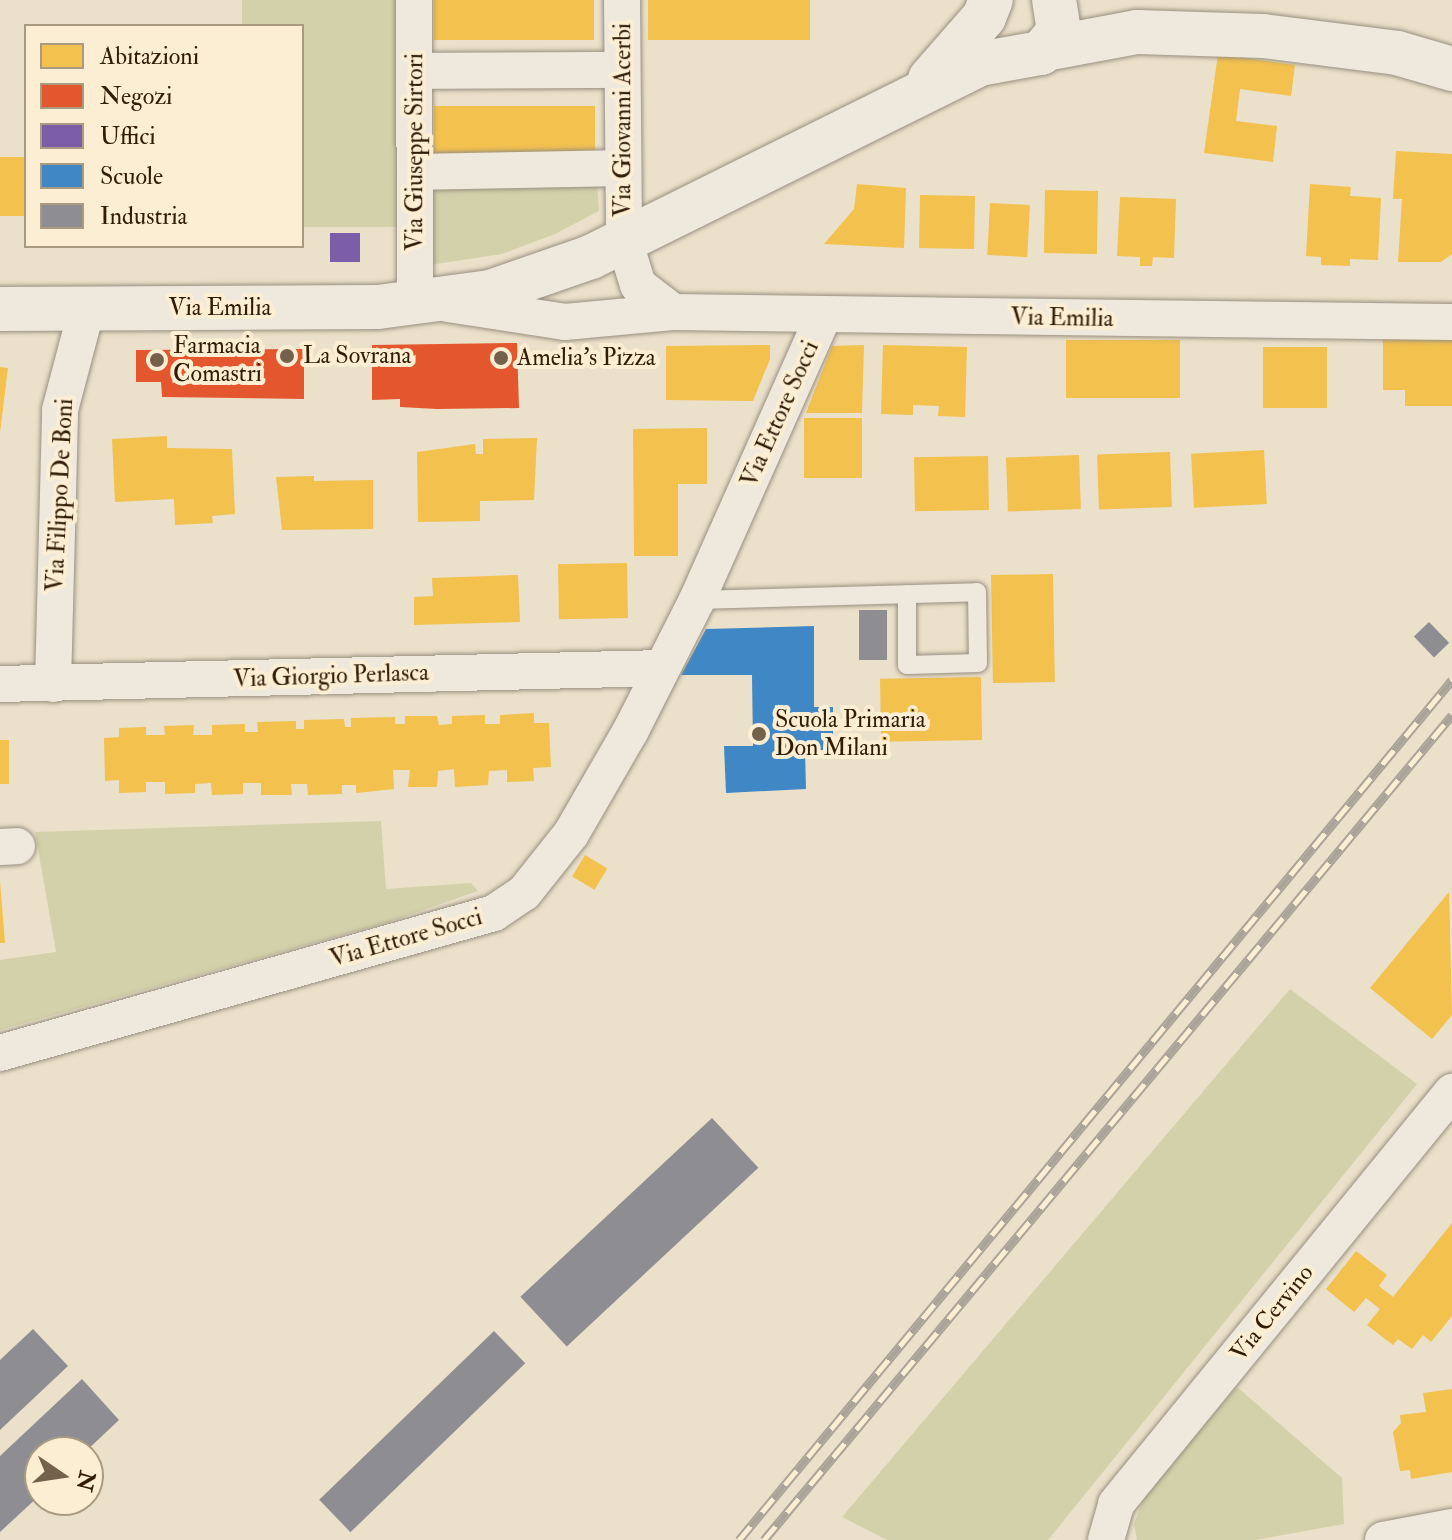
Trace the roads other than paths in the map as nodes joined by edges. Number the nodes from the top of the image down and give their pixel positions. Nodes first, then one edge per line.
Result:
1 (414, 0) edge
2 (622, 0) edge
3 (1055, 1) edge
4 (987, 8) edge
5 (1137, 32) junction
6 (1032, 53) junction
7 (1452, 69) edge
8 (622, 70) junction
9 (414, 71) junction
10 (915, 96) junction
11 (623, 168) junction
12 (415, 172) junction
13 (624, 240) junction
14 (565, 269) junction
15 (427, 303) junction
16 (87, 308) junction
17 (0, 309) edge
18 (673, 312) junction
19 (824, 315) junction
20 (578, 322) junction
21 (1452, 322) edge
22 (907, 594) junction
23 (697, 600) junction
24 (662, 668) junction
25 (0, 684) edge
26 (53, 684) junction
27 (0, 1053) edge
28 (1452, 1092) edge
29 (1452, 1527) edge
30 (1106, 1540) edge
31 (1383, 1540) edge

1 - 9 street, Via Giuseppe Sirtori
2 - 8 street, Via Giovanni Acerbi
3 - 5 main road
3 - 6 main road
4 - 6 main road, Via Emilia
4 - 10 main road, Via Emilia
5 - 6 main road
5 - 7 main road
6 - 10 main road, Via Emilia
8 - 9 street
8 - 11 street, Via Giovanni Acerbi
9 - 12 street, Via Giuseppe Sirtori
10 - 13 main road, Via Emilia
11 - 12 street
11 - 13 street, Via Giovanni Acerbi
12 - 15 street, Via Giuseppe Sirtori
13 - 14 main road, Via Emilia
13 - 18 street
14 - 15 main road, Via Emilia
14 - 20 street
15 - 16 main road, Via Emilia
15 - 20 street, Via Emilia
16 - 17 main road, Via Emilia
16 - 26 street, Via Filippo De Boni
18 - 19 street, Via Emilia
18 - 20 street, Via Emilia
19 - 21 street, Via Emilia
19 - 23 street, Via Ettore Socci
22 - 22 lane
22 - 23 lane
23 - 24 street, Via Ettore Socci
24 - 26 street, Via Giorgio Perlasca
24 - 27 street, Via Ettore Socci
25 - 26 street, Via Giorgio Perlasca
28 - 30 street, Via Cervino
29 - 31 street

